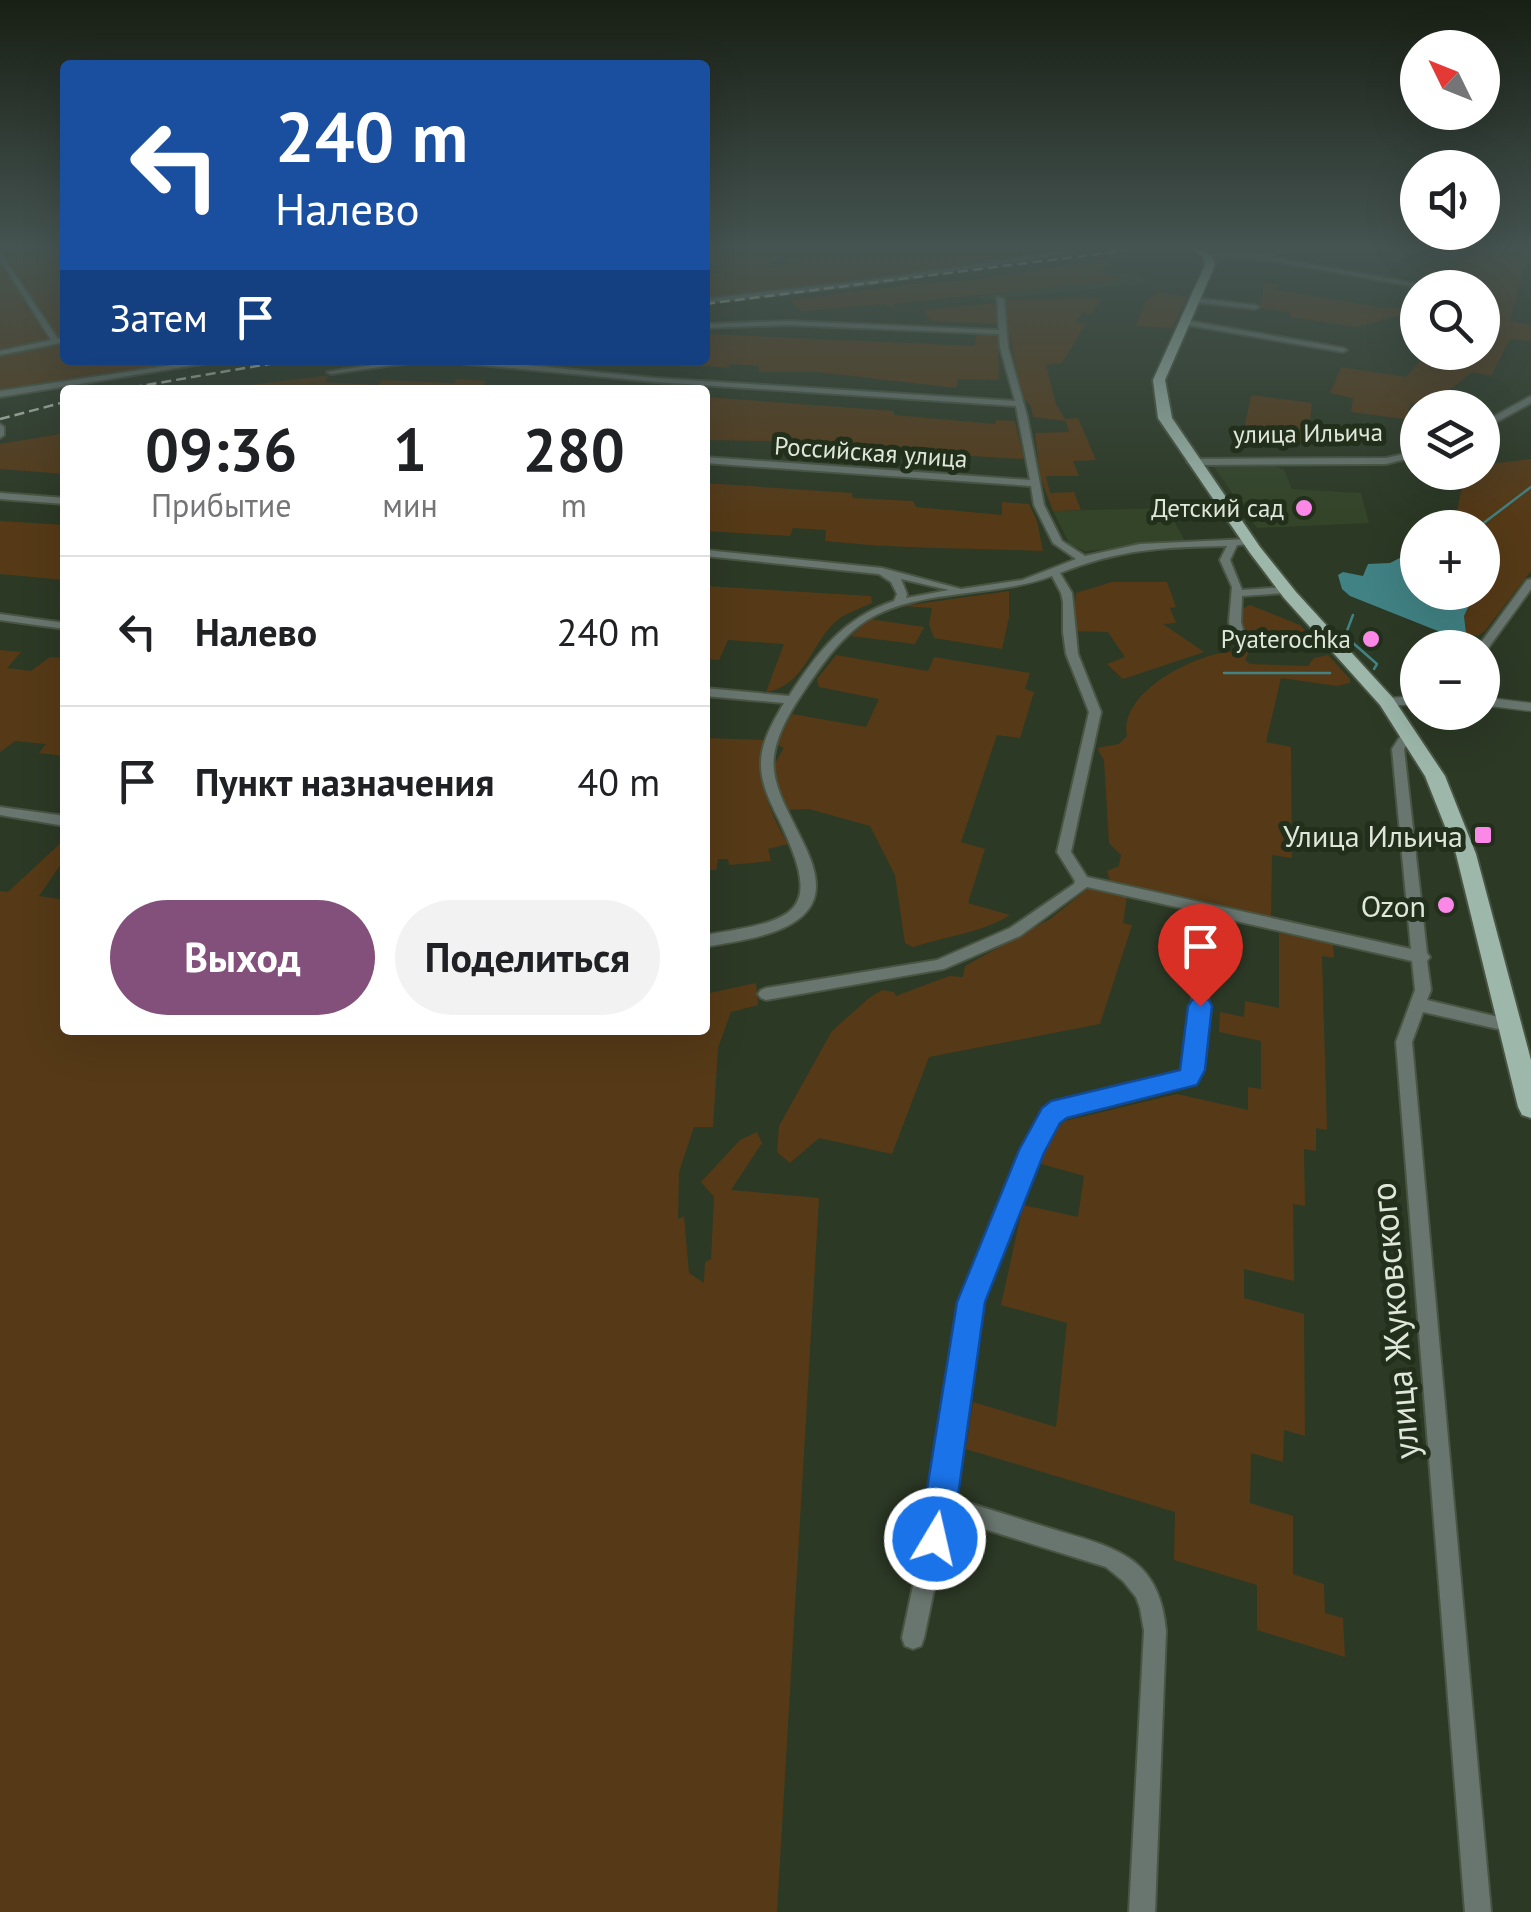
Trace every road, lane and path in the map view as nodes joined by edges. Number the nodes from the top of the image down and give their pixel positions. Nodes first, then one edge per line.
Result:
1 (1003, 338) edge
2 (1177, 338) edge
3 (1277, 338) edge
4 (60, 340) edge
5 (1344, 350) dead end
6 (0, 353) edge
7 (189, 365) edge
8 (386, 365) edge
9 (501, 365) edge
10 (331, 372) dead end
11 (0, 394) edge
12 (1531, 399) edge
13 (1018, 404) junction
14 (1500, 417) edge
15 (0, 426) edge
16 (0, 434) edge
17 (1400, 457) edge
18 (710, 460) edge
19 (1192, 462) junction
20 (1033, 483) junction
21 (0, 496) edge
22 (60, 501) edge
23 (1242, 542) junction
24 (710, 553) edge
25 (1085, 560) junction
26 (882, 572) junction
27 (1054, 573) junction
28 (1531, 582) edge
29 (1286, 590) junction
30 (983, 591) junction
31 (1238, 593) junction
32 (898, 604) junction
33 (0, 618) edge
34 (60, 625) edge
35 (1496, 630) edge
36 (1242, 648) dead end
37 (710, 692) edge
38 (793, 700) junction
39 (1400, 701) edge
40 (1387, 702) junction
41 (1500, 704) edge
42 (1531, 708) edge
43 (1408, 732) junction
44 (0, 811) edge
45 (60, 821) edge
46 (1082, 880) junction
47 (1211, 910) junction
48 (710, 939) edge
49 (1422, 956) junction
50 (766, 994) dead end
51 (1420, 1005) junction
52 (1512, 1026) junction
53 (1531, 1108) edge
54 (941, 1505) junction
55 (914, 1638) dead end
56 (1142, 1912) edge
57 (1478, 1912) edge

1 - 13 street
2 - 19 main road
3 - 5 street
4 - 6 street
7 - 11 street
8 - 10 street
9 - 13 street
12 - 14 street
13 - 20 street
15 - 16 street
17 - 19 street, улица Ильича
18 - 20 street, Российская улица
19 - 23 main road
20 - 25 street
21 - 22 street
23 - 25 street
23 - 29 main road
23 - 31 street
24 - 26 street
25 - 27 street
26 - 30 street
26 - 32 street
27 - 30 street
27 - 46 street
28 - 35 street
29 - 31 street
29 - 40 main road
30 - 32 street
31 - 36 street
32 - 38 street
33 - 34 street
37 - 38 street
38 - 48 street
39 - 40 street
40 - 43 main road
41 - 42 street
43 - 49 street, улица Жуковского
43 - 52 main road
44 - 45 street
46 - 47 street
46 - 50 street
47 - 49 street
47 - 54 street
49 - 51 street, улица Жуковского
51 - 52 street
51 - 57 street, улица Жуковского
52 - 53 main road
54 - 55 street
54 - 56 street

